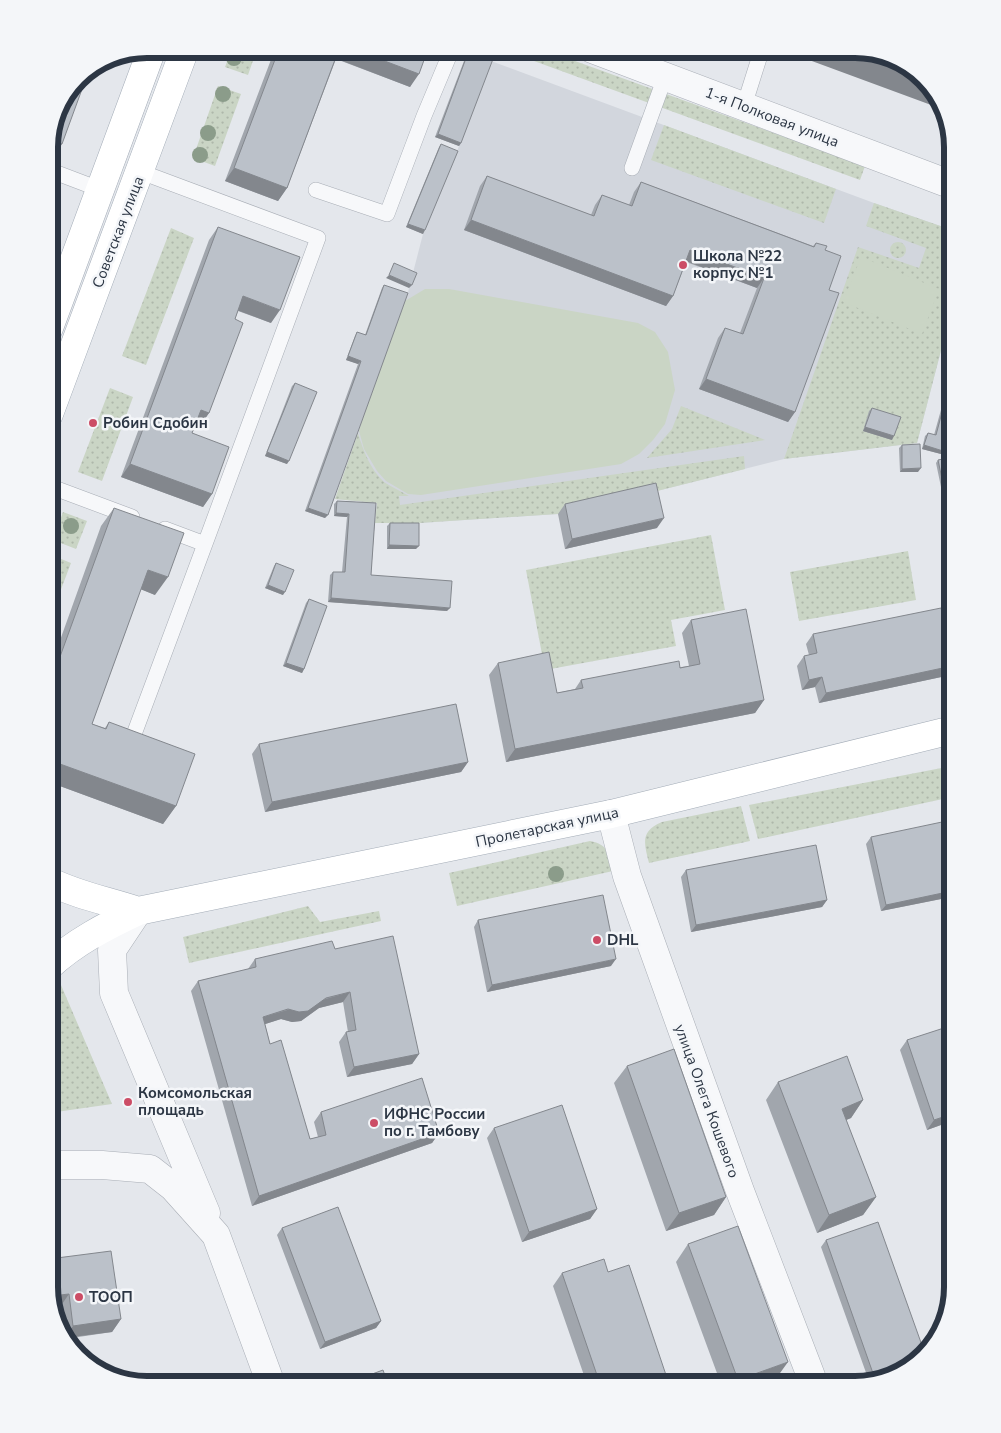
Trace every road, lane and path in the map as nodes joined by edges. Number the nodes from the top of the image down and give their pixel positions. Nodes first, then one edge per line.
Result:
1 (149, 58) edge
2 (183, 58) edge
3 (448, 58) edge
4 (615, 58) edge
5 (759, 58) edge
6 (665, 77) junction
7 (744, 106) junction
8 (632, 168) dead end
9 (140, 172) junction
10 (58, 173) edge
11 (944, 182) edge
12 (99, 189) junction
13 (316, 190) dead end
14 (58, 303) edge
15 (58, 390) edge
16 (58, 489) edge
17 (205, 544) junction
18 (944, 732) edge
19 (130, 745) edge
20 (611, 814) junction
21 (58, 886) edge
22 (138, 911) junction
23 (58, 958) edge
24 (58, 1165) edge
25 (216, 1235) junction
26 (268, 1375) edge
27 (811, 1376) edge

1 - 12 main road
2 - 9 main road, Советская улица
3 - 13 lane
4 - 6 street, 1-я Полковая улица
5 - 7 lane
6 - 7 street, 1-я Полковая улица
6 - 8 lane
7 - 11 street, 1-я Полковая улица
9 - 15 main road, Советская улица
9 - 17 lane
10 - 12 lane
12 - 14 main road
16 - 17 lane
17 - 19 lane
18 - 20 main road, Пролетарская улица
20 - 22 main road, Пролетарская улица
20 - 27 street, улица Олега Кошевого
21 - 22 main road
22 - 23 main road, Пролетарская улица
22 - 25 street
24 - 25 street
25 - 26 street

